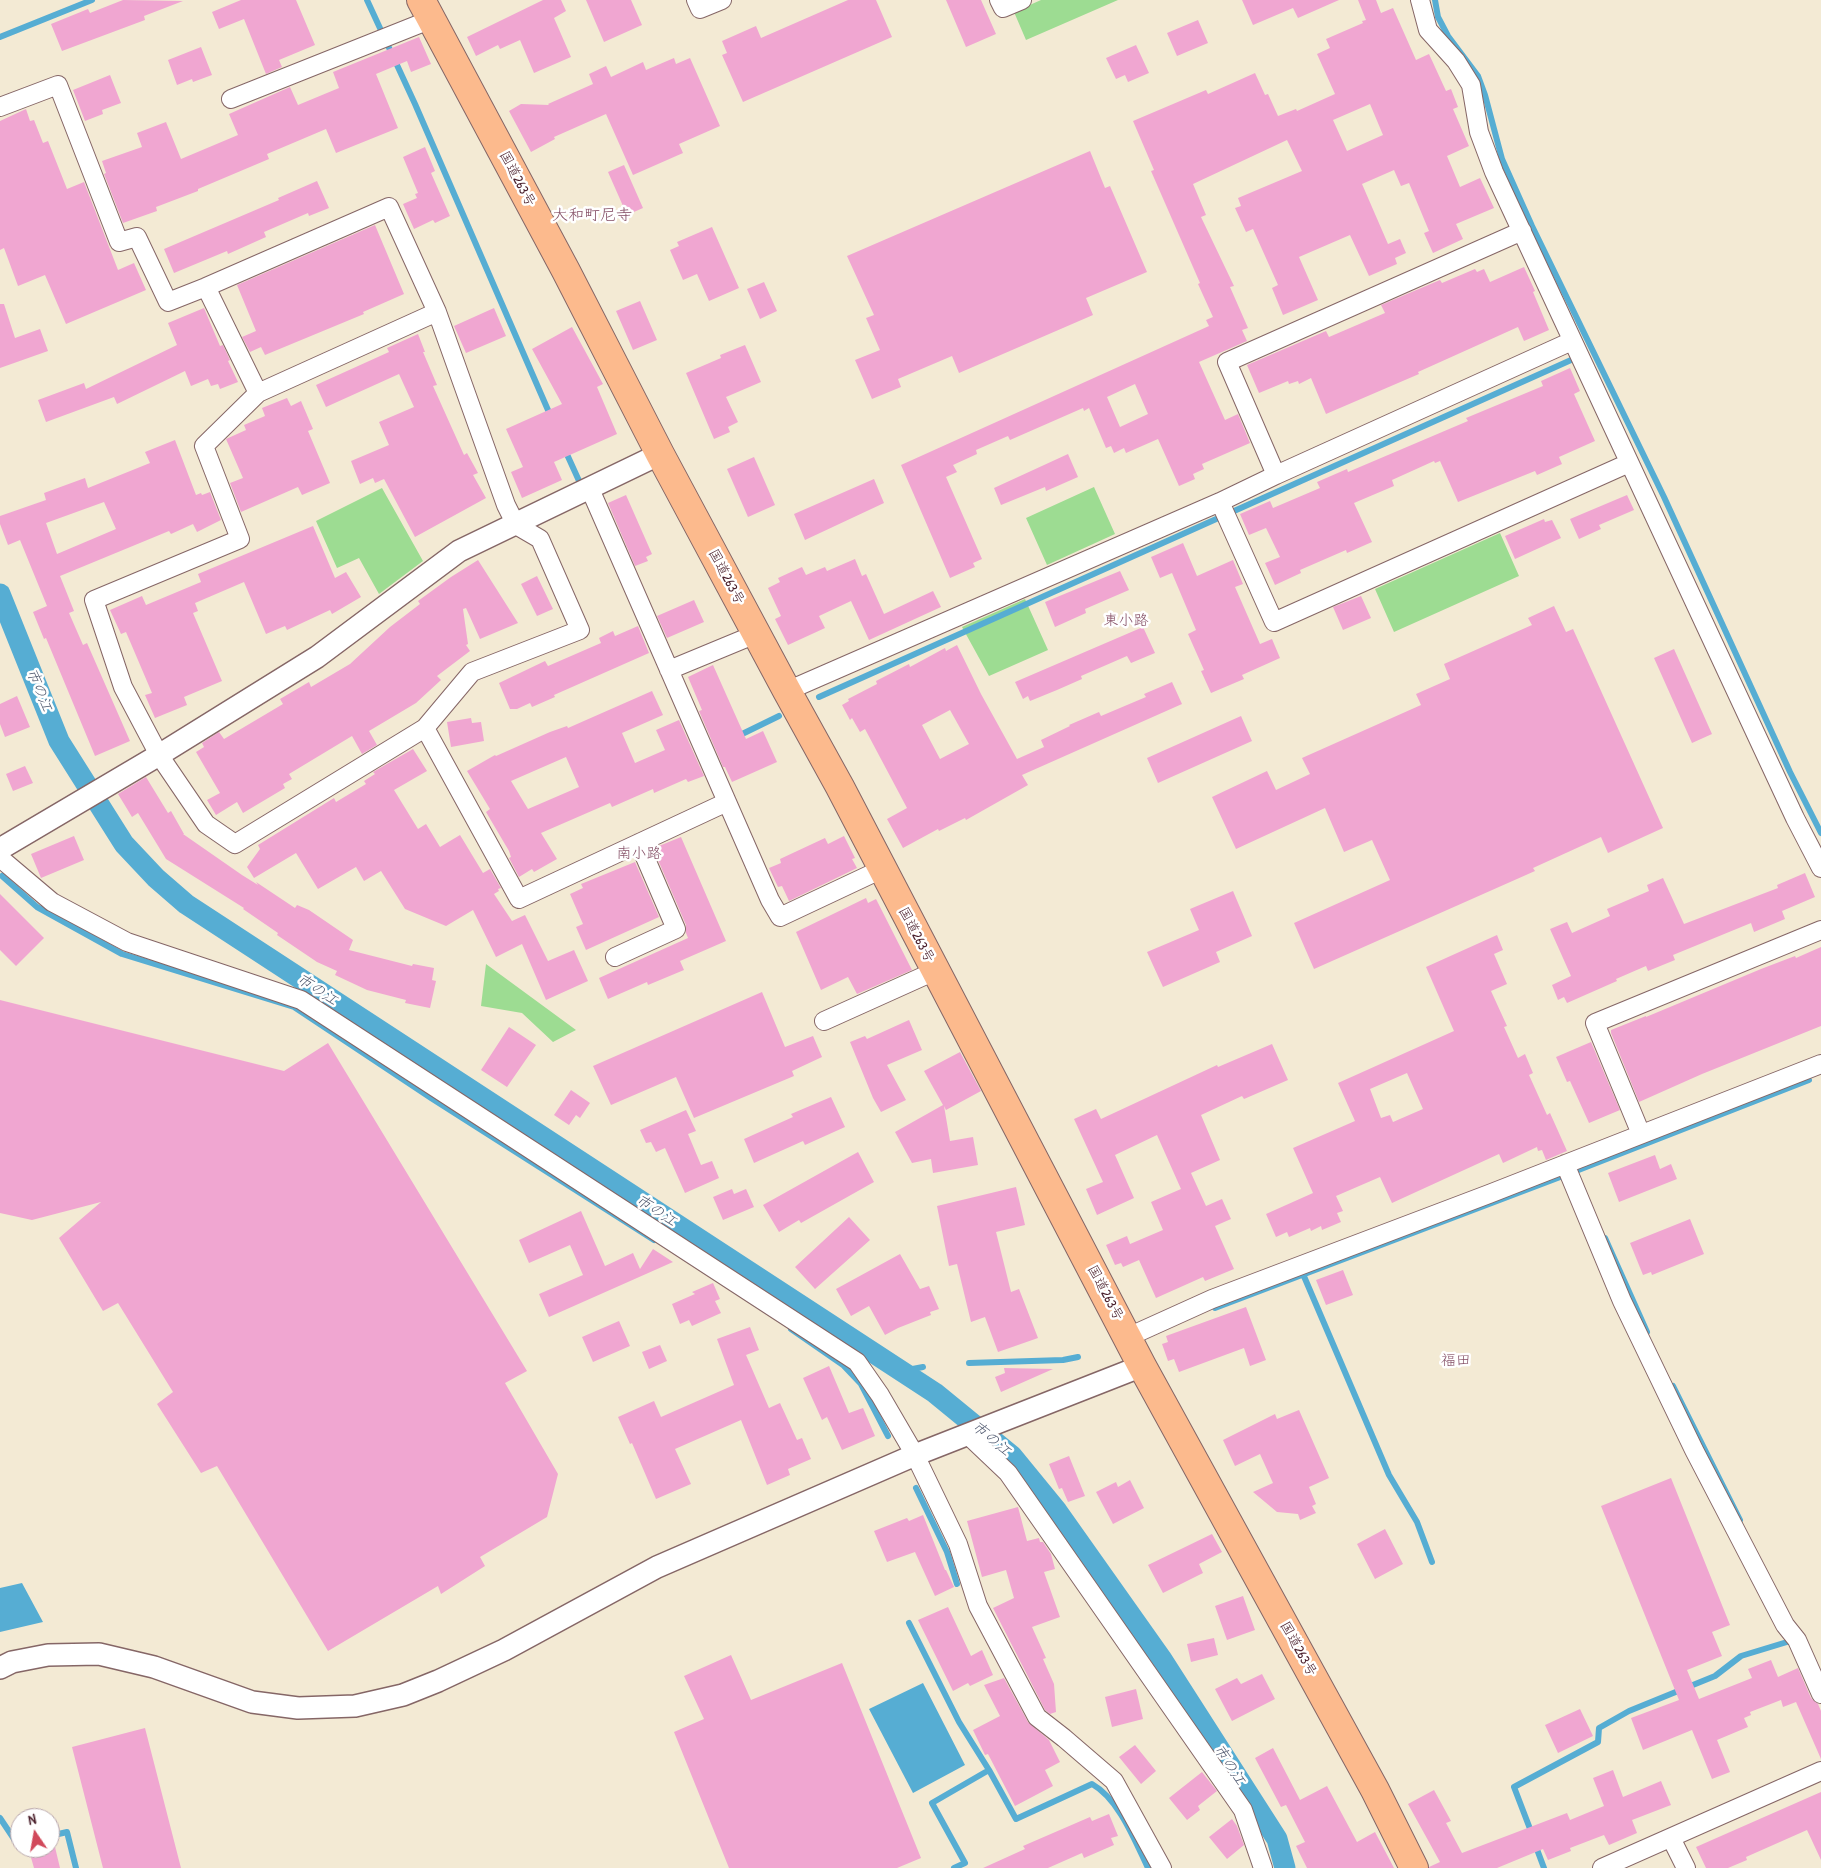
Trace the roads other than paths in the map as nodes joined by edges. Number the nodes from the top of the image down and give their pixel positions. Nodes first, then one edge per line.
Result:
1 (696, 0) edge
2 (722, 0) edge
3 (999, 0) edge
4 (1022, 0) edge
5 (1420, 0) edge
6 (427, 10) edge
7 (232, 99) dead end
8 (0, 107) edge
9 (1522, 231) junction
10 (206, 287) junction
11 (437, 312) junction
12 (1573, 344) junction
13 (258, 394) junction
14 (660, 454) junction
15 (1629, 463) junction
16 (1276, 475) junction
17 (590, 488) junction
18 (1224, 511) junction
19 (516, 525) junction
20 (756, 634) junction
21 (669, 670) junction
22 (787, 691) junction
23 (425, 728) junction
24 (159, 755) junction
25 (727, 802) junction
26 (639, 843) junction
27 (0, 849) edge
28 (0, 858) edge
29 (1821, 868) edge
30 (882, 869) junction
31 (1821, 930) edge
32 (615, 957) dead end
33 (935, 971) junction
34 (824, 1021) dead end
35 (1821, 1064) edge
36 (1641, 1134) junction
37 (1565, 1164) junction
38 (1128, 1337) junction
39 (1142, 1366) junction
40 (968, 1435) junction
41 (915, 1456) junction
42 (0, 1668) edge
43 (1821, 1694) edge
44 (1821, 1771) edge
45 (1674, 1843) junction
46 (1162, 1868) edge
47 (1263, 1868) edge
48 (1414, 1868) edge
49 (1602, 1868) edge
50 (1686, 1868) edge

1 - 2 street
3 - 4 street
5 - 9 street
6 - 7 street
6 - 14 highway, 国道263号
8 - 10 street
9 - 12 street
9 - 16 street
10 - 11 street
10 - 13 street
11 - 13 street
11 - 19 street
12 - 15 street
12 - 16 street
13 - 24 street
14 - 17 street
14 - 20 highway, 国道263号
15 - 18 street
15 - 29 street
16 - 18 street
17 - 19 street
17 - 21 street
18 - 22 street
19 - 23 street
19 - 24 street
20 - 21 street
20 - 22 highway, 国道263号
21 - 25 street
22 - 30 highway, 国道263号
23 - 24 street
23 - 26 street
24 - 27 street
25 - 26 street
25 - 30 street
26 - 32 street
28 - 41 street
30 - 33 highway, 国道263号
31 - 36 street
33 - 34 street
33 - 38 highway, 国道263号
35 - 36 street
36 - 37 street
37 - 38 street
37 - 43 street
38 - 39 highway, 国道263号
39 - 40 street
39 - 48 highway, 国道263号
40 - 41 street
40 - 47 street
41 - 42 street
41 - 46 street
44 - 45 street
45 - 49 street
45 - 50 street

